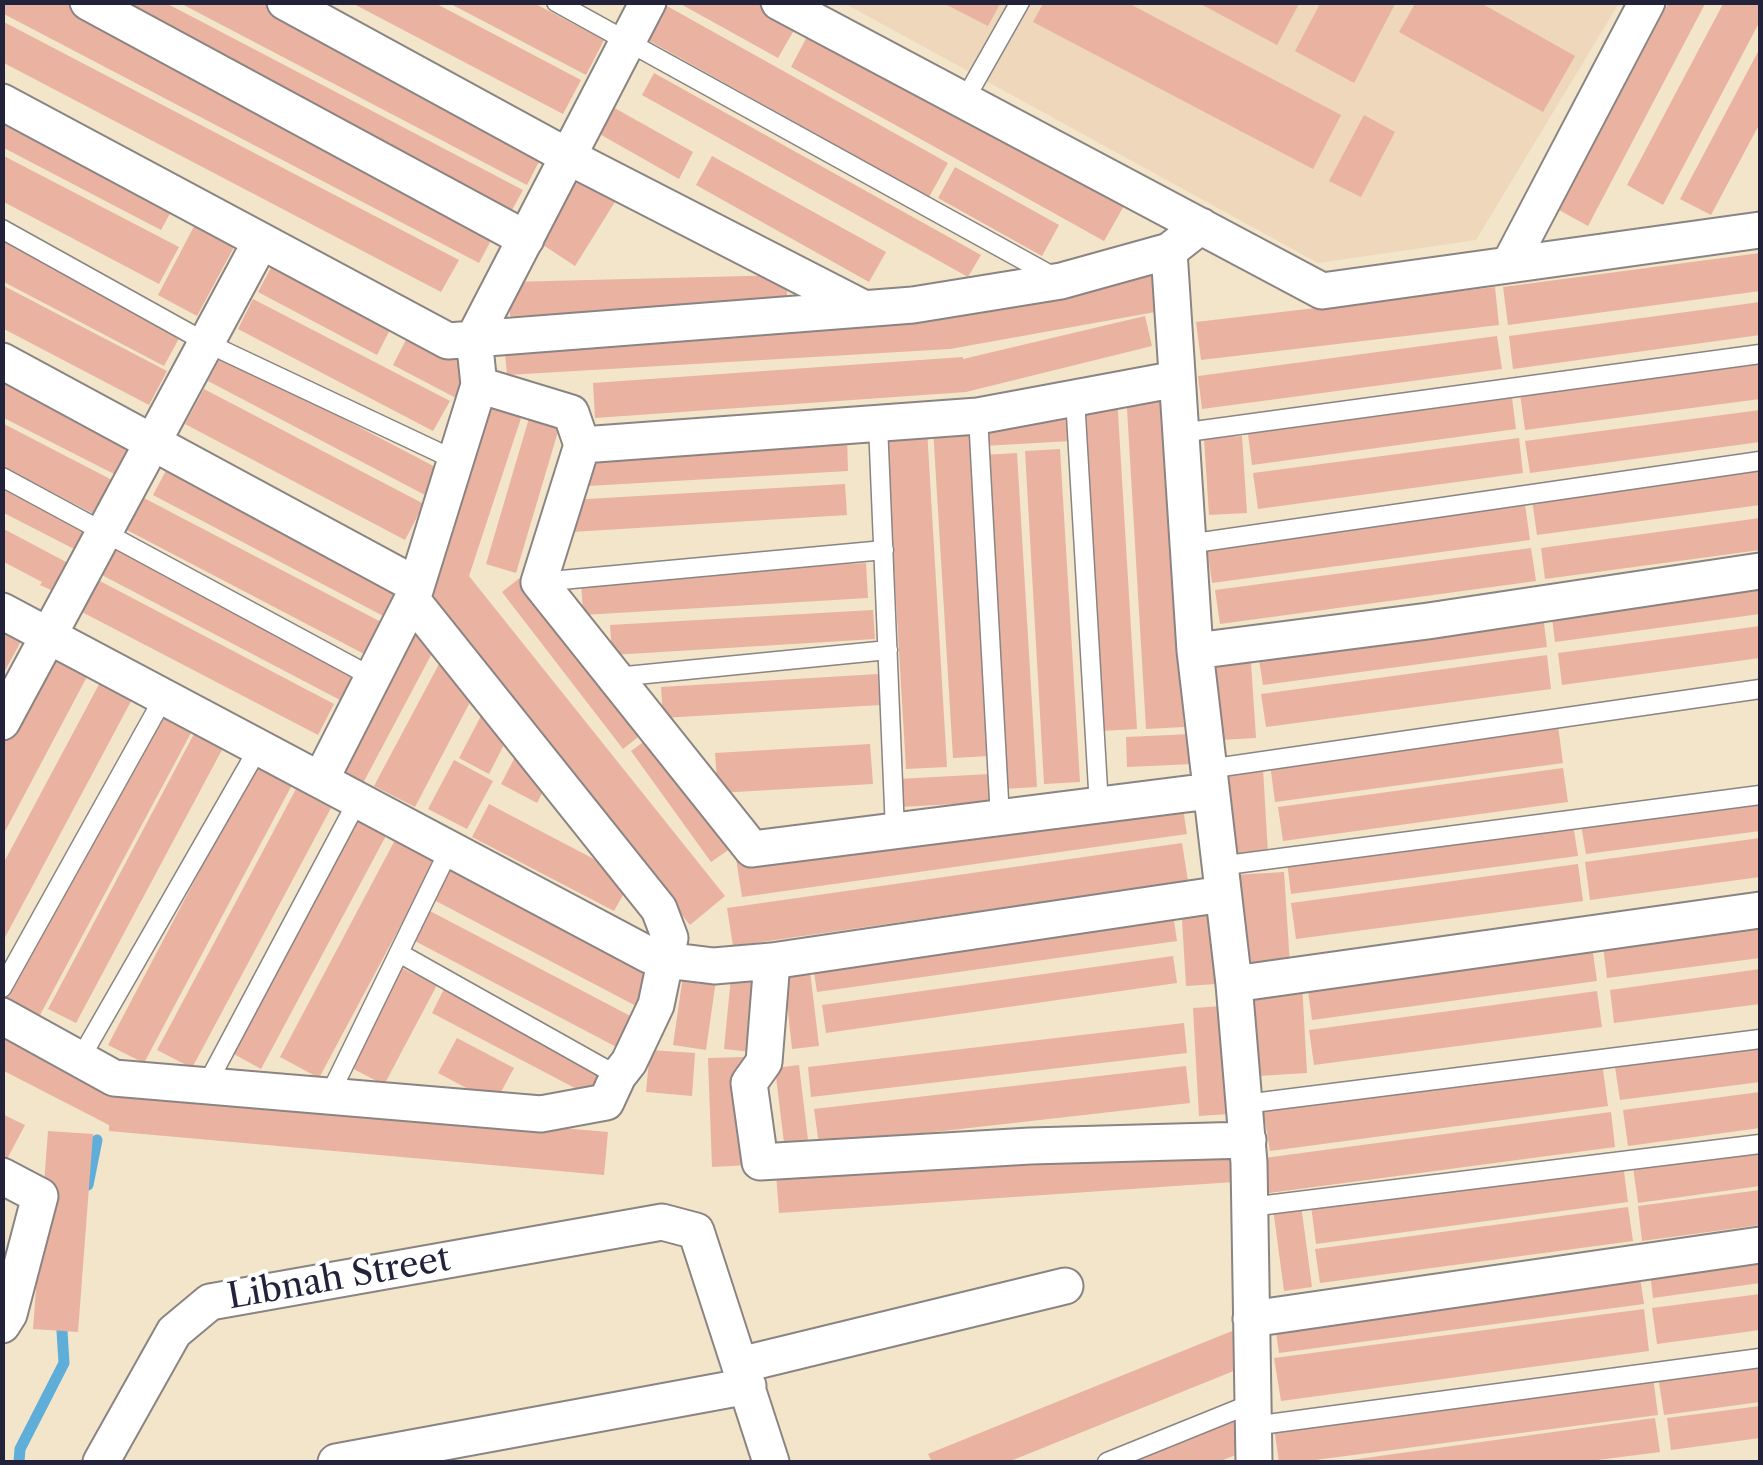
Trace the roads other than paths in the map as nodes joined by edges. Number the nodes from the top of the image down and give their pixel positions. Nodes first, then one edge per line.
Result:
1 (88, 2) edge
2 (285, 2) edge
3 (556, 2) edge
4 (648, 2) edge
5 (779, 2) edge
6 (1020, 2) edge
7 (1646, 2) edge
8 (628, 42) junction
9 (964, 101) junction
10 (2, 102) edge
11 (569, 157) junction
12 (1201, 226) junction
13 (2, 229) edge
14 (1760, 230) edge
15 (526, 238) junction
16 (262, 241) junction
17 (1169, 251) junction
18 (1509, 265) junction
19 (1062, 281) junction
20 (864, 309) junction
21 (474, 338) junction
22 (207, 343) junction
23 (1760, 354) edge
24 (2, 361) edge
25 (1177, 379) junction
26 (479, 385) junction
27 (1075, 398) junction
28 (978, 416) junction
29 (878, 424) junction
30 (1180, 433) junction
31 (153, 443) junction
32 (582, 445) junction
33 (456, 460) junction
34 (1760, 461) edge
35 (2, 477) edge
36 (105, 532) junction
37 (1188, 544) junction
38 (884, 550) junction
39 (1760, 571) edge
40 (539, 582) junction
41 (414, 592) junction
42 (2, 610) edge
43 (48, 635) junction
44 (888, 650) junction
45 (1195, 651) junction
46 (372, 677) junction
47 (615, 677) junction
48 (1760, 689) edge
49 (164, 697) junction
50 (2, 722) edge
51 (259, 747) junction
52 (320, 779) junction
53 (1209, 780) junction
54 (1760, 794) edge
55 (358, 800) junction
56 (1099, 806) junction
57 (1000, 818) junction
58 (896, 831) junction
59 (450, 848) junction
60 (1221, 880) junction
61 (1760, 910) edge
62 (399, 953) junction
63 (666, 960) junction
64 (772, 961) junction
65 (1234, 984) junction
66 (2, 988) edge
67 (2, 1016) edge
68 (1760, 1040) edge
69 (80, 1059) junction
70 (618, 1076) junction
71 (206, 1086) junction
72 (329, 1096) junction
73 (1244, 1104) junction
74 (1248, 1140) junction
75 (1760, 1144) edge
76 (2, 1176) edge
77 (1250, 1207) junction
78 (1760, 1244) edge
79 (1064, 1286) dead end
80 (1251, 1319) junction
81 (2, 1325) edge
82 (1760, 1358) edge
83 (744, 1376) junction
84 (1253, 1415) junction
85 (101, 1462) edge
86 (336, 1462) edge
87 (771, 1462) edge
88 (1106, 1462) edge
89 (1254, 1462) edge

1 - 15 street
2 - 11 street
3 - 8 lane
4 - 8 street
5 - 9 street
6 - 9 lane
7 - 18 street
8 - 11 street
8 - 19 lane
9 - 12 street
10 - 16 street
11 - 15 street
11 - 20 street
12 - 17 street
12 - 18 street
13 - 22 lane
14 - 18 street
15 - 21 street
16 - 21 street
16 - 22 street
17 - 19 street
17 - 25 street
19 - 20 street
20 - 21 street
21 - 26 street
22 - 31 street
22 - 33 lane
23 - 30 lane
24 - 31 street
25 - 27 street
25 - 30 street
26 - 32 street
26 - 33 street
27 - 28 street
27 - 56 lane
28 - 29 street
28 - 57 lane
29 - 32 street
29 - 38 lane
30 - 37 street
31 - 36 street
31 - 41 street
32 - 40 street
33 - 41 street
34 - 37 lane
35 - 36 lane
36 - 43 street
36 - 46 lane
37 - 45 street
38 - 40 lane
38 - 44 lane
39 - 45 street
40 - 47 street
41 - 46 street
41 - 63 street
42 - 43 street
43 - 49 street
43 - 50 street
44 - 47 lane
44 - 58 lane
45 - 53 street
46 - 52 street
47 - 58 street
48 - 53 lane
49 - 51 street
49 - 66 lane
51 - 52 street
51 - 69 lane
52 - 55 street
53 - 56 street
53 - 60 street
54 - 60 lane
55 - 59 street
55 - 71 lane
56 - 57 street
57 - 58 street
59 - 62 lane
59 - 63 street
60 - 64 street
60 - 65 street
61 - 65 street
62 - 70 lane
62 - 72 lane
63 - 64 street
63 - 70 street
64 - 74 street
65 - 73 street
67 - 69 street
68 - 73 lane
69 - 71 street
70 - 72 street
71 - 72 street
73 - 74 street
74 - 77 street
75 - 77 lane
76 - 81 street
77 - 80 street
78 - 80 street
79 - 83 street
80 - 84 street
82 - 84 lane
83 - 85 street, Libnah Street
83 - 86 street
83 - 87 street
84 - 88 lane
84 - 89 street

